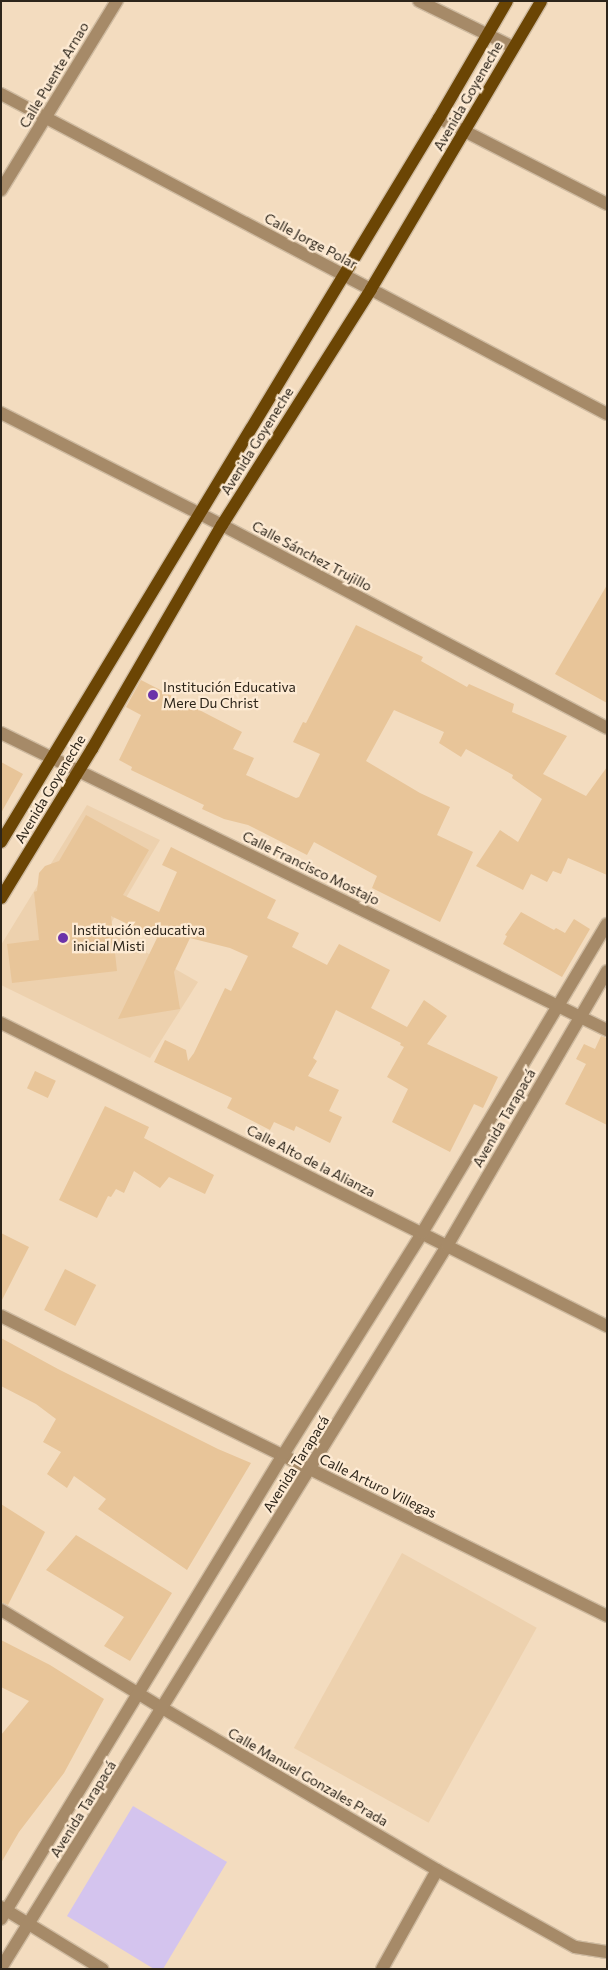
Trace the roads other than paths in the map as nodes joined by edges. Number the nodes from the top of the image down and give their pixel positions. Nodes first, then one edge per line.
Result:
1 (117, 1) edge
2 (419, 1) edge
3 (507, 1) edge
4 (541, 1) edge
5 (487, 35) junction
6 (513, 47) junction
7 (1, 94) edge
8 (45, 118) junction
9 (439, 118) junction
10 (466, 132) junction
11 (1, 190) edge
12 (607, 204) edge
13 (343, 275) junction
14 (371, 289) junction
15 (1, 413) edge
16 (607, 414) edge
17 (198, 513) junction
18 (222, 525) junction
19 (607, 728) edge
20 (1, 733) edge
21 (52, 759) junction
22 (78, 771) junction
23 (1, 842) edge
24 (1, 898) edge
25 (607, 924) edge
26 (607, 971) edge
27 (558, 1006) junction
28 (580, 1017) junction
29 (1, 1023) edge
30 (607, 1030) edge
31 (422, 1233) junction
32 (448, 1246) junction
33 (1, 1316) edge
34 (607, 1326) edge
35 (283, 1455) junction
36 (310, 1469) junction
37 (1, 1610) edge
38 (607, 1616) edge
39 (138, 1694) junction
40 (162, 1708) junction
41 (437, 1870) junction
42 (3, 1912) edge
43 (29, 1924) junction
44 (606, 1950) edge
45 (1, 1968) edge
46 (102, 1969) edge
47 (382, 1969) edge

1 - 8 street, Calle Puente Arnao
2 - 5 street
3 - 5 main road, Avenida Goyeneche
4 - 6 main road, Avenida Goyeneche
5 - 6 street
5 - 9 main road, Avenida Goyeneche
6 - 10 main road, Avenida Goyeneche
7 - 8 street, Calle Jorge Polar
8 - 11 street, Calle Puente Arnao
8 - 13 street, Calle Jorge Polar
9 - 10 street
9 - 13 main road, Avenida Goyeneche
10 - 12 street
10 - 14 main road, Avenida Goyeneche
13 - 14 street, Calle Jorge Polar
13 - 17 main road, Avenida Goyeneche
14 - 16 street, Calle Jorge Polar
14 - 18 main road, Avenida Goyeneche
15 - 17 street, Calle Sánchez Trujillo
17 - 18 street, Calle Sánchez Trujillo
17 - 21 main road, Avenida Goyeneche
18 - 19 street, Calle Sánchez Trujillo
18 - 22 main road, Avenida Goyeneche
20 - 21 street, Calle Francisco Mostajo
21 - 22 street, Calle Francisco Mostajo
21 - 23 main road, Avenida Goyeneche
22 - 24 main road, Avenida Goyeneche
22 - 27 street, Calle Francisco Mostajo
25 - 27 street, Avenida Tarapacá
26 - 28 street, Avenida Tarapacá
27 - 28 street, Calle Francisco Mostajo
27 - 31 street, Avenida Tarapacá
28 - 30 street, Calle Francisco Mostajo
28 - 32 street, Avenida Tarapacá
29 - 31 street, Calle Alto de la Alianza
31 - 32 street, Calle Alto de la Alianza
31 - 35 street, Avenida Tarapacá
32 - 34 street, Calle Alto de la Alianza
32 - 36 street, Avenida Tarapacá
33 - 35 street, Calle Arturo Villegas
35 - 36 street, Calle Arturo Villegas
35 - 39 street, Avenida Tarapacá
36 - 38 street, Calle Arturo Villegas
36 - 40 street, Avenida Tarapacá
37 - 39 street, Calle Manuel Gonzales Prada
39 - 40 street, Calle Manuel Gonzales Prada
39 - 42 street, Avenida Tarapacá
40 - 41 street, Calle Manuel Gonzales Prada
40 - 43 street, Avenida Tarapacá
41 - 44 street, Calle Manuel Gonzales Prada
41 - 47 street
42 - 43 street
43 - 45 street, Avenida Tarapacá
43 - 46 street

